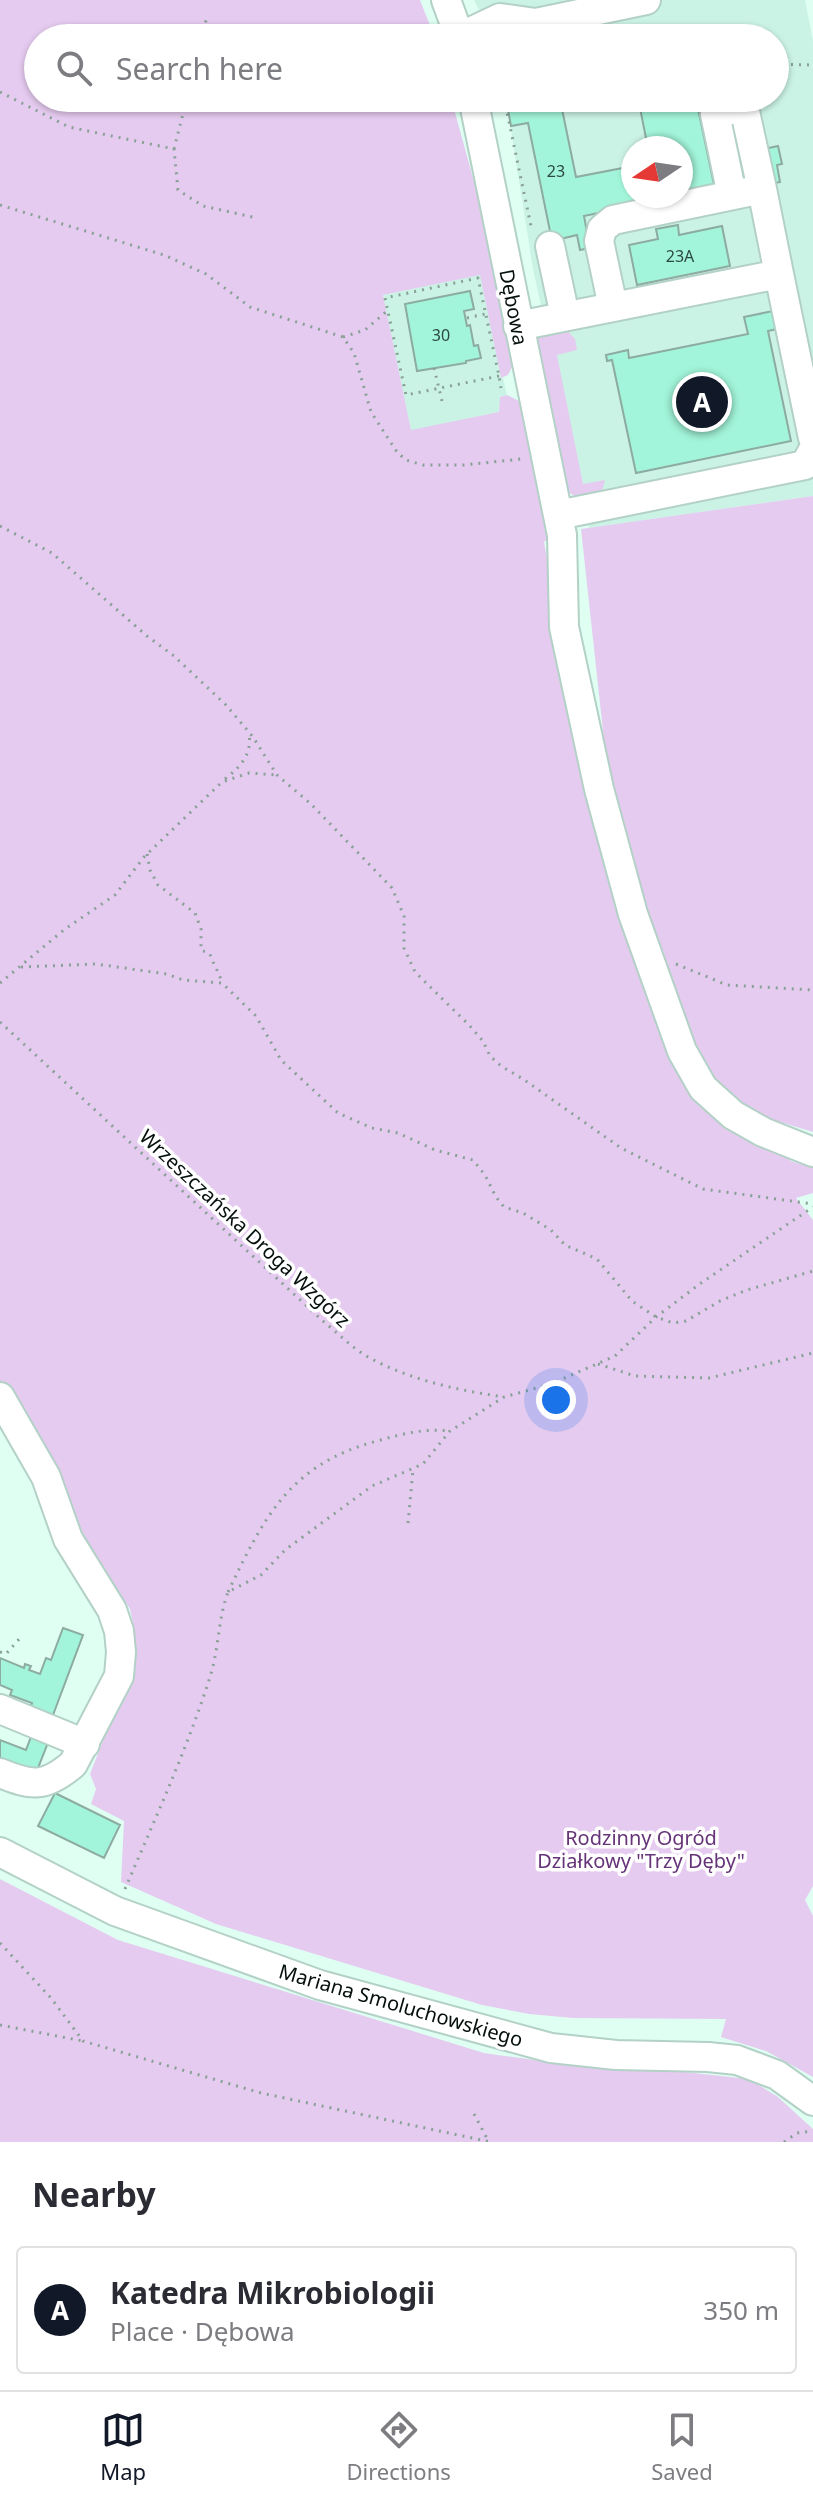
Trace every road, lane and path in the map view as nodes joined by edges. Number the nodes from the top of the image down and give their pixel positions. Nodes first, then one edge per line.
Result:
1 (446, 0) edge
2 (646, 0) edge
3 (207, 16) dead end
4 (205, 24) edge
5 (455, 24) edge
6 (487, 24) edge
7 (789, 64) edge
8 (813, 65) edge
9 (0, 92) edge
10 (24, 104) edge
11 (39, 112) edge
12 (183, 112) edge
13 (476, 112) edge
14 (507, 112) edge
15 (723, 112) edge
16 (745, 112) edge
17 (174, 149) junction
18 (762, 189) junction
19 (732, 195) junction
20 (0, 205) edge
21 (257, 218) dead end
22 (550, 246) joint
23 (779, 274) junction
24 (613, 307) junction
25 (388, 310) junction
26 (485, 314) junction
27 (565, 316) junction
28 (467, 318) dead end
29 (518, 326) junction
30 (343, 337) junction
31 (434, 368) dead end
32 (499, 376) junction
33 (439, 388) junction
34 (501, 388) dead end
35 (442, 401) dead end
36 (813, 438) edge
37 (813, 450) edge
38 (545, 457) junction
39 (558, 515) junction
40 (0, 526) edge
41 (249, 733) junction
42 (277, 775) junction
43 (222, 782) junction
44 (147, 854) junction
45 (644, 948) junction
46 (21, 967) junction
47 (0, 983) edge
48 (222, 983) junction
49 (813, 990) edge
50 (0, 1022) edge
51 (813, 1152) edge
52 (813, 1206) edge
53 (813, 1271) edge
54 (656, 1317) junction
55 (813, 1353) edge
56 (598, 1364) junction
57 (0, 1397) edge
58 (504, 1397) junction
59 (450, 1431) junction
60 (413, 1470) junction
61 (408, 1523) dead end
62 (228, 1592) junction
63 (20, 1638) dead end
64 (0, 1652) edge
65 (0, 1709) edge
66 (85, 1744) junction
67 (0, 1773) edge
68 (0, 1852) edge
69 (115, 1911) junction
70 (0, 1943) edge
71 (0, 2025) edge
72 (83, 2041) junction
73 (813, 2101) edge
74 (474, 2114) dead end
75 (813, 2131) edge
76 (490, 2142) edge
77 (784, 2142) edge

1 - 5 street
2 - 6 street
3 - 4 path
7 - 8 path
9 - 10 path
11 - 17 path
12 - 17 path
13 - 29 street, Dębowa
14 - 22 path
15 - 19 street
16 - 18 street
17 - 21 path
18 - 19 street
18 - 23 street
19 - 24 street
20 - 30 path
22 - 27 street
23 - 24 street
23 - 36 street
24 - 27 street
25 - 26 path
25 - 30 path
25 - 33 path
26 - 28 path
26 - 32 path
27 - 29 street
29 - 38 street, Dębowa
30 - 38 path
31 - 33 path
32 - 33 path
32 - 34 path
33 - 35 path
37 - 39 street
38 - 39 street, Dębowa
39 - 45 street, Dębowa
40 - 41 path
41 - 42 path
41 - 43 path
42 - 43 path
42 - 52 path
43 - 44 path
44 - 46 path
44 - 48 path
45 - 49 path
45 - 51 street, Dębowa
46 - 47 path
46 - 48 path
48 - 54 path
50 - 58 path, Wrzeszczańska Droga Wzgórz
52 - 54 path
53 - 54 path
54 - 56 path
55 - 56 path
56 - 58 path
57 - 66 street
58 - 59 path
59 - 60 path
59 - 62 path
60 - 61 path
60 - 62 path
62 - 69 path
63 - 64 path
65 - 66 street
66 - 67 street
68 - 69 street, Mariana Smoluchowskiego
69 - 73 street, Mariana Smoluchowskiego
70 - 72 path
71 - 72 path
72 - 76 path
74 - 76 path
75 - 77 path

